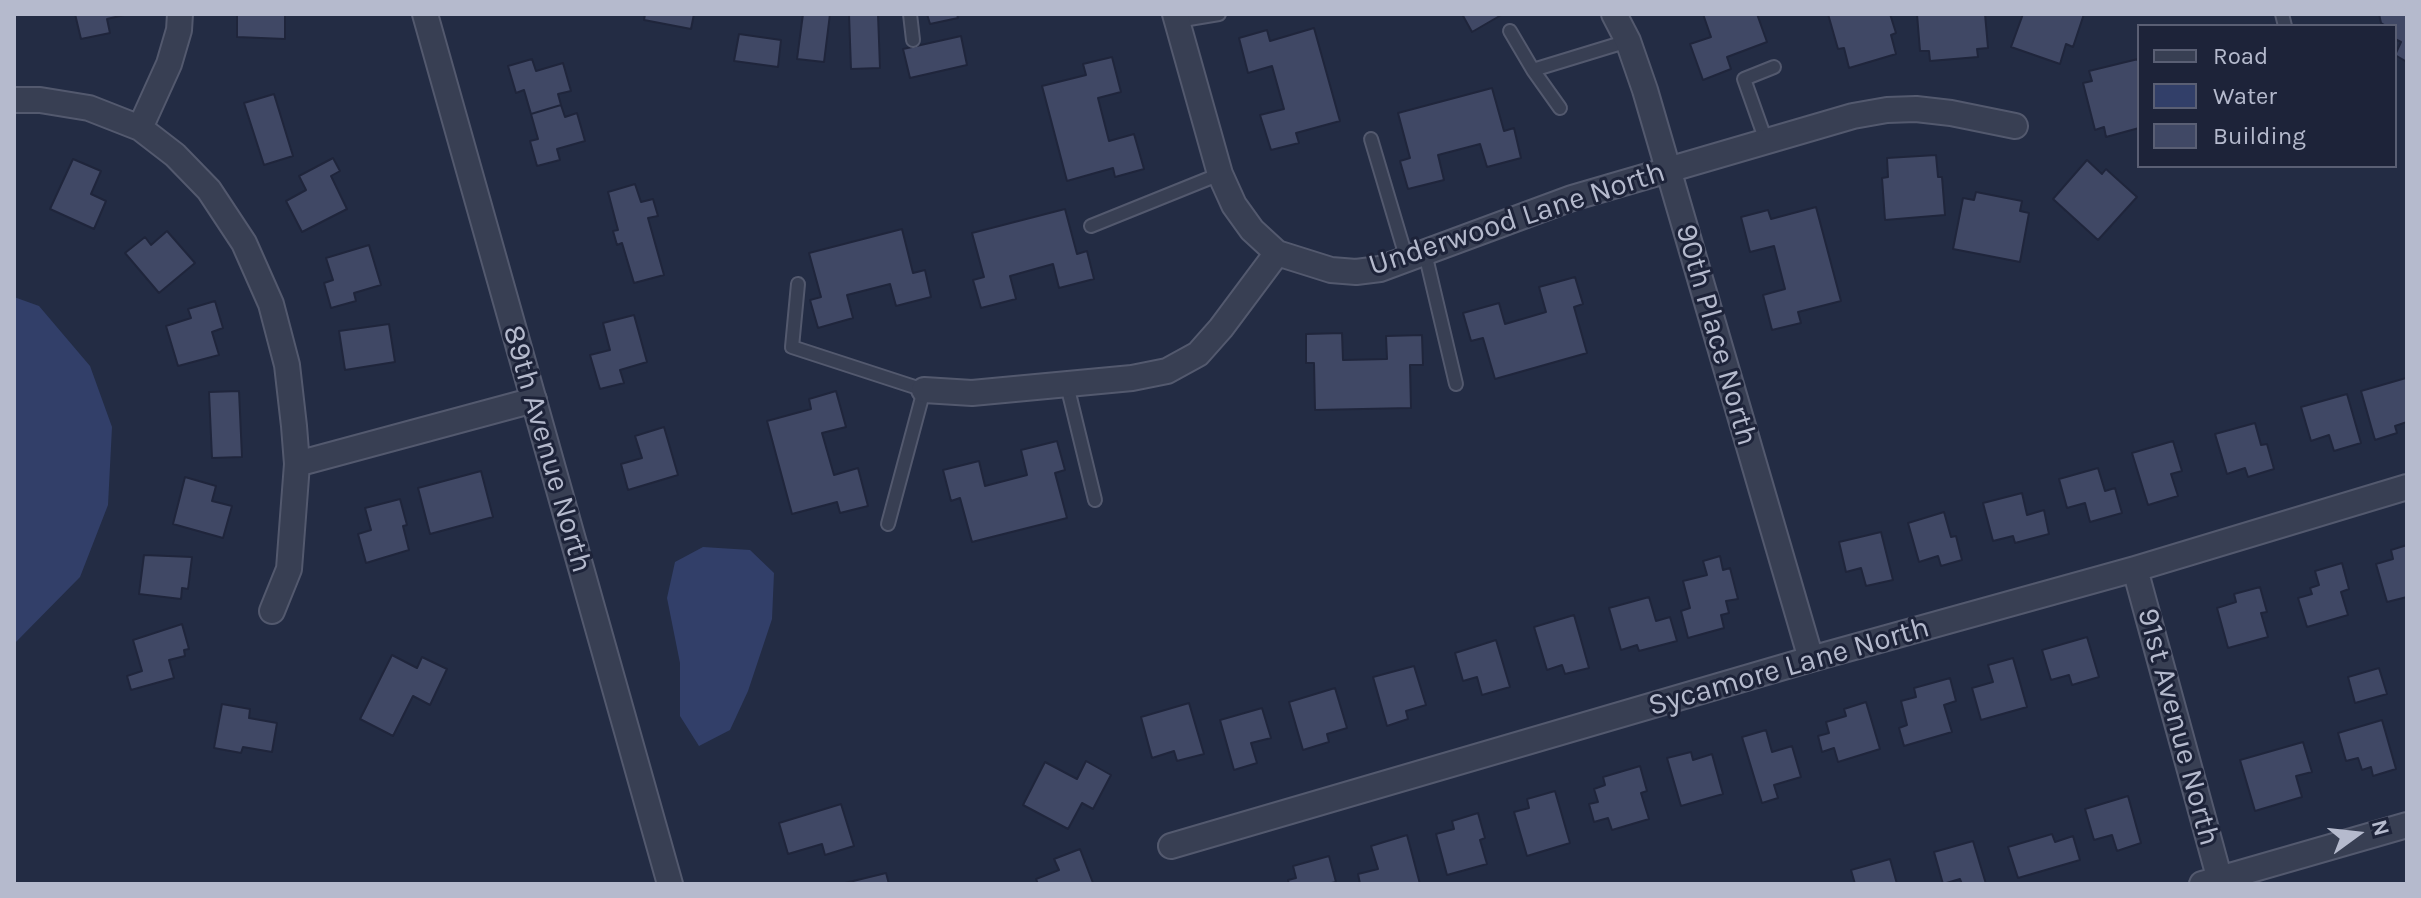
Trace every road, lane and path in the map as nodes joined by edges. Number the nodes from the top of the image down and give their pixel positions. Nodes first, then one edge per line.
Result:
1 (180, 14) edge
2 (425, 14) edge
3 (910, 14) edge
4 (1219, 14) edge
5 (1614, 14) edge
6 (1176, 17) edge
7 (1510, 31) dead end
8 (913, 40) dead end
9 (1628, 41) junction
10 (1774, 67) dead end
11 (1533, 70) junction
12 (14, 100) edge
13 (1560, 108) dead end
14 (2015, 126) dead end
15 (140, 128) junction
16 (1371, 139) dead end
17 (1766, 141) junction
18 (1668, 170) junction
19 (1220, 174) junction
20 (1091, 226) dead end
21 (1277, 253) junction
22 (1416, 256) junction
23 (798, 284) dead end
24 (1456, 384) dead end
25 (1067, 385) junction
26 (924, 390) junction
27 (534, 400) junction
28 (297, 464) junction
29 (2407, 487) edge
30 (1095, 500) dead end
31 (888, 524) dead end
32 (2135, 569) junction
33 (272, 611) dead end
34 (1811, 659) junction
35 (2407, 825) edge
36 (1171, 846) dead end
37 (2214, 882) edge
38 (670, 884) edge

1 - 15 street
2 - 27 street, 89th Avenue North
3 - 8 lane
4 - 6 lane
5 - 9 street, 90th Place North
6 - 19 street
7 - 11 lane
9 - 11 lane
9 - 18 street, 90th Place North
10 - 17 lane
11 - 13 lane
12 - 15 street
14 - 17 street, Underwood Lane North
15 - 28 street
16 - 22 lane
17 - 18 street, Underwood Lane North
18 - 22 street, Underwood Lane North
18 - 34 street, 90th Place North
19 - 20 lane
19 - 21 street
21 - 22 street, Underwood Lane North
21 - 25 street
22 - 24 lane
23 - 26 lane
25 - 26 street
25 - 30 lane
26 - 31 lane
27 - 28 street
27 - 38 street, 89th Avenue North
28 - 33 street
29 - 32 street, Sycamore Lane North
32 - 34 street, Sycamore Lane North
32 - 37 street, 91st Avenue North
34 - 36 street, Sycamore Lane North
35 - 37 street

